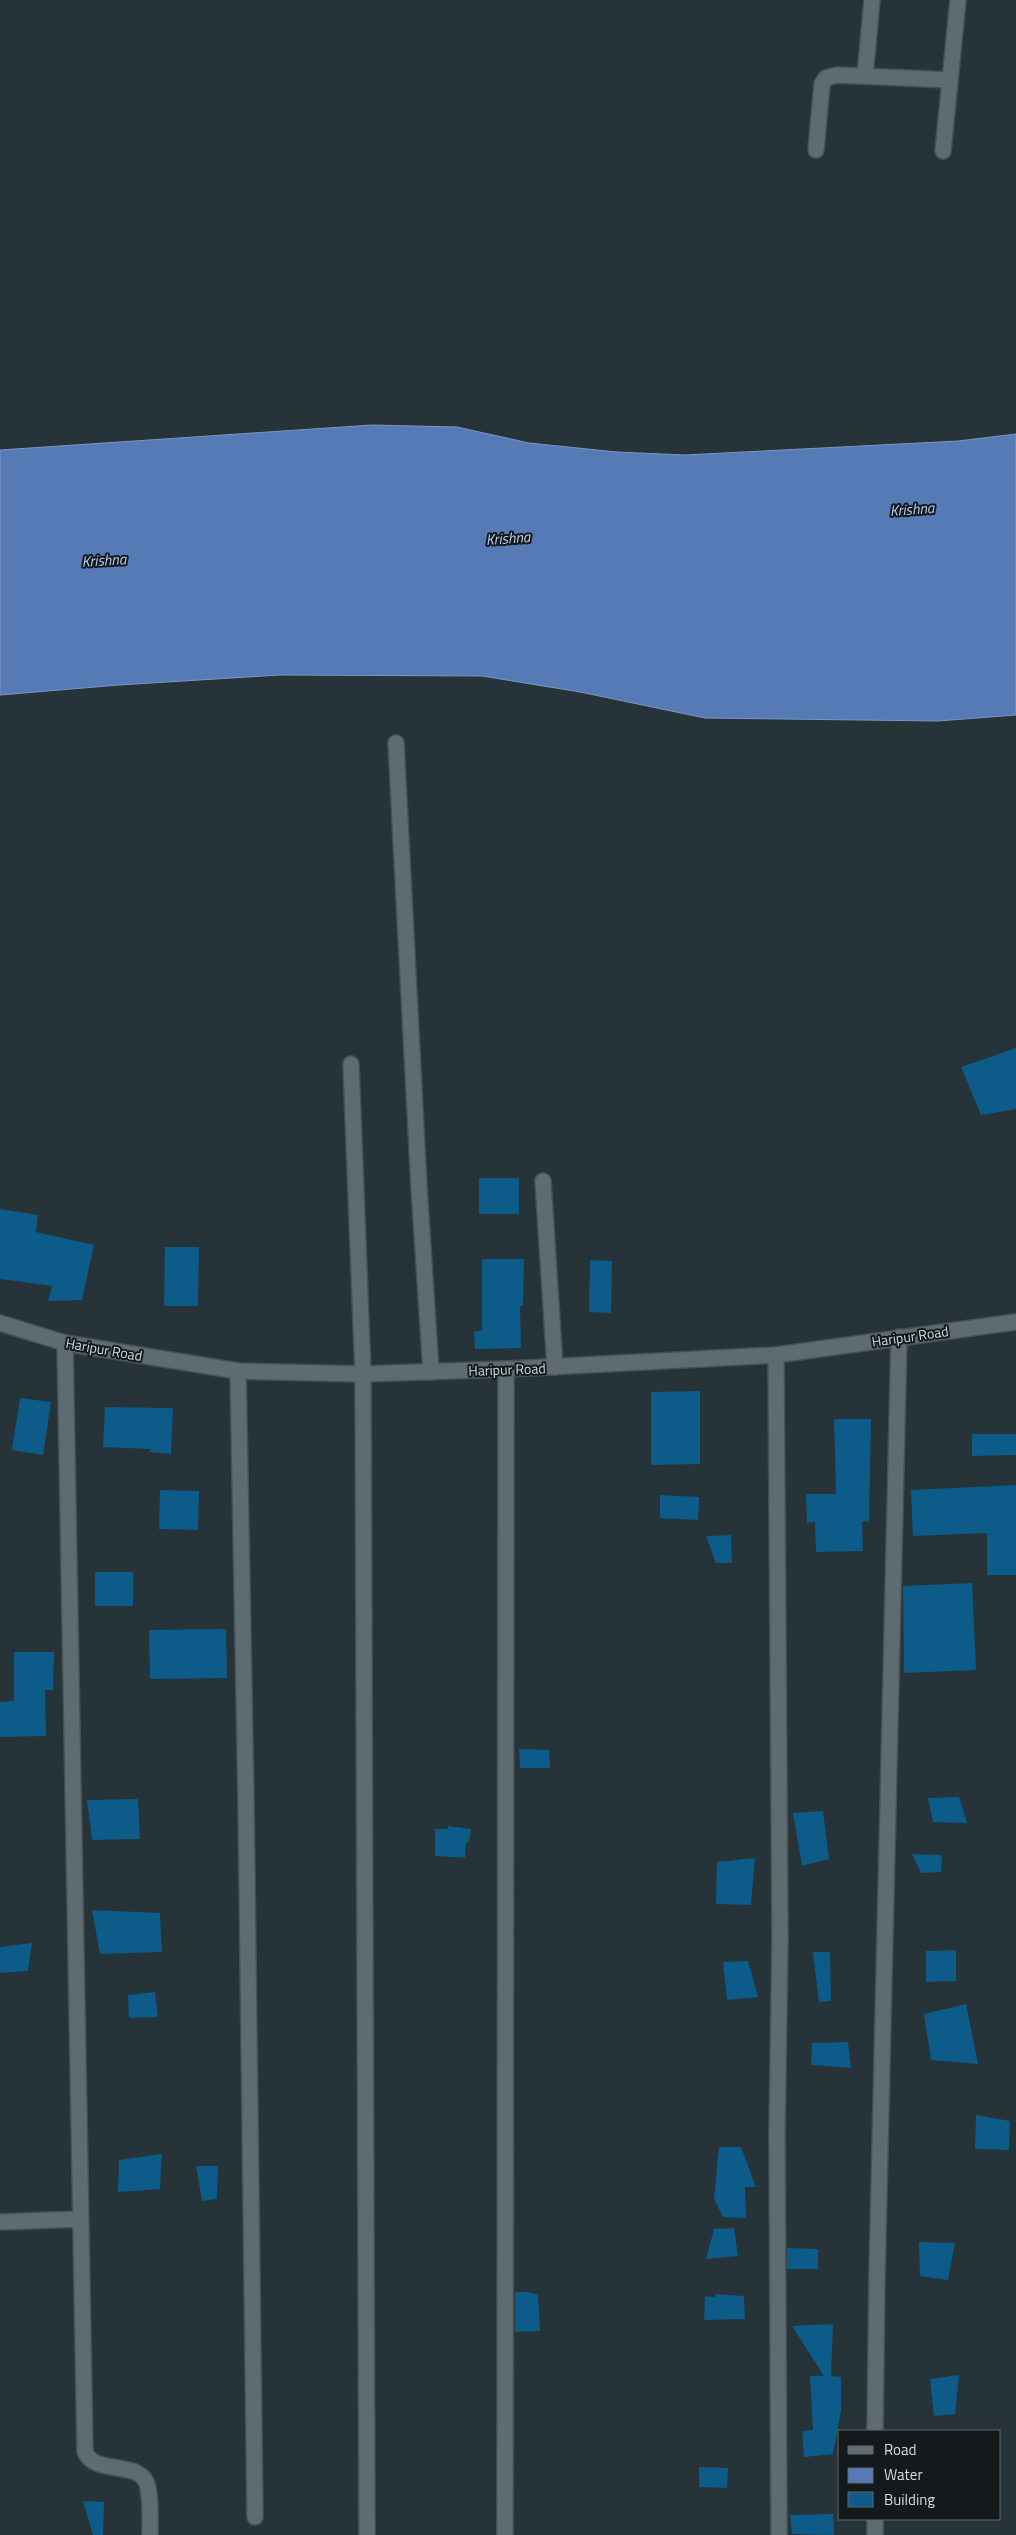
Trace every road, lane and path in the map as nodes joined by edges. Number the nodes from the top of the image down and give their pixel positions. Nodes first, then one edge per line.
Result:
1 (872, 0) edge
2 (958, 0) edge
3 (865, 76) junction
4 (950, 80) junction
5 (816, 150) dead end
6 (943, 151) dead end
7 (396, 743) dead end
8 (351, 1064) dead end
9 (543, 1181) dead end
10 (1016, 1322) edge
11 (0, 1323) edge
12 (899, 1337) junction
13 (65, 1343) junction
14 (776, 1355) junction
15 (555, 1367) junction
16 (506, 1369) junction
17 (238, 1371) junction
18 (431, 1372) junction
19 (363, 1374) junction
20 (81, 2219) junction
21 (0, 2222) edge
22 (875, 2430) edge
23 (255, 2517) dead end
24 (875, 2520) edge
25 (150, 2535) edge
26 (367, 2535) edge
27 (505, 2535) edge
28 (779, 2535) edge
29 (874, 2535) edge

1 - 3 street
2 - 4 street
3 - 4 street
3 - 5 street
4 - 6 street
7 - 18 street
8 - 19 street
9 - 15 street
10 - 12 street, Haripur Road
11 - 13 street, Haripur Road
12 - 14 street, Haripur Road
12 - 22 street
13 - 17 street, Haripur Road
13 - 20 street
14 - 15 street, Haripur Road
14 - 28 street
15 - 16 street, Haripur Road
16 - 18 street, Haripur Road
16 - 27 street
17 - 19 street, Haripur Road
17 - 23 street
18 - 19 street, Haripur Road
19 - 26 street
20 - 21 street
20 - 25 street
24 - 29 street

